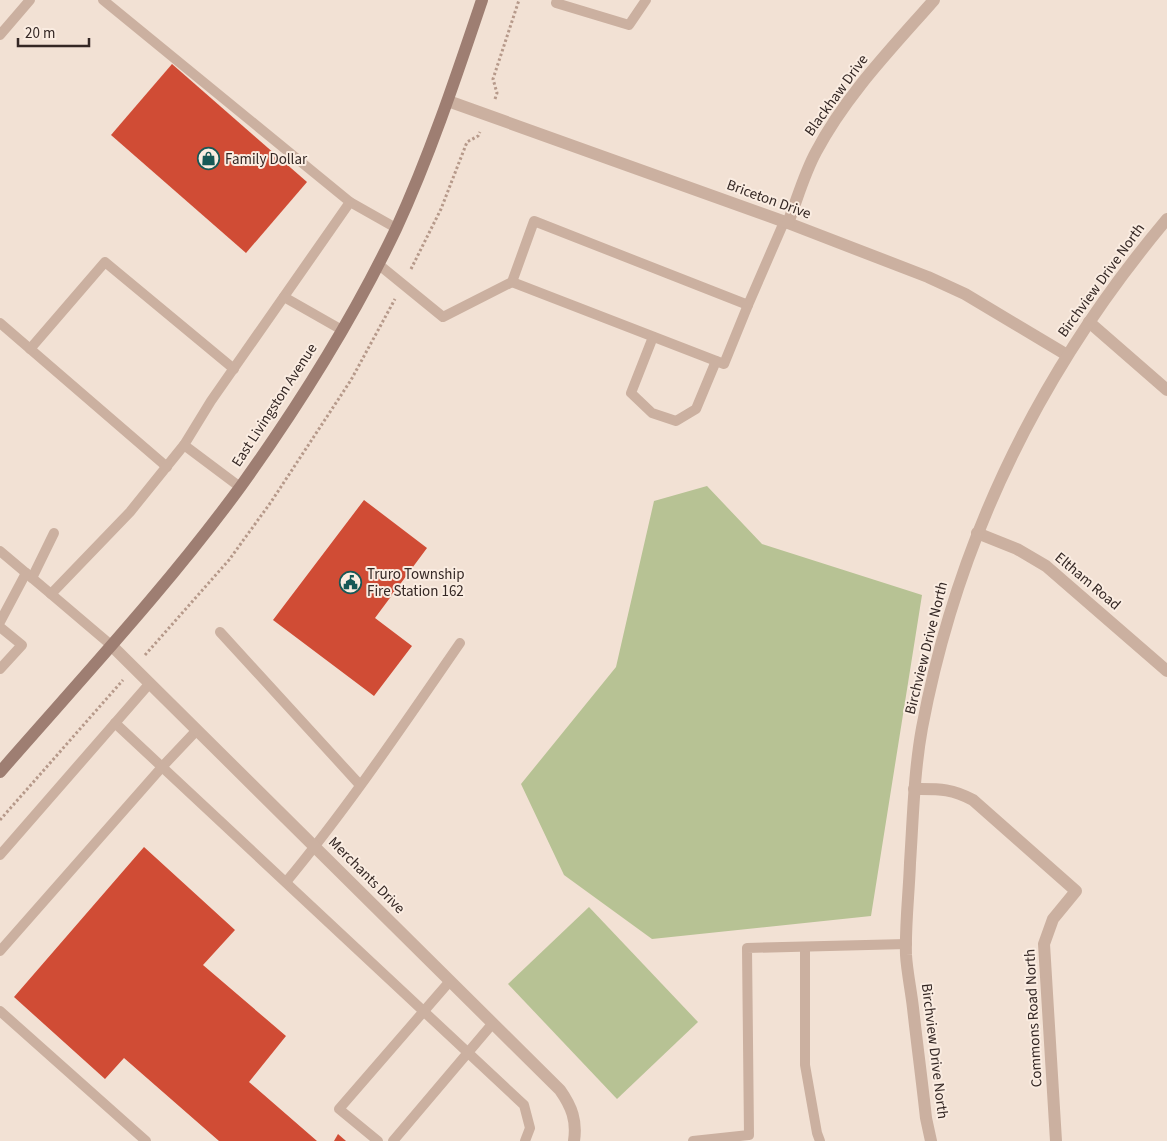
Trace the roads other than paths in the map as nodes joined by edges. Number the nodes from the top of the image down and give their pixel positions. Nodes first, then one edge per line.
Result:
1 (30, 0) edge
2 (103, 0) edge
3 (482, 0) edge
4 (557, 0) edge
5 (646, 0) edge
6 (934, 0) edge
7 (0, 35) edge
8 (448, 100) junction
9 (350, 202) junction
10 (1167, 219) edge
11 (786, 223) junction
12 (396, 228) junction
13 (378, 264) junction
14 (512, 282) junction
15 (284, 297) junction
16 (748, 305) junction
17 (1089, 322) junction
18 (0, 323) edge
19 (342, 330) junction
20 (653, 337) junction
21 (30, 349) junction
22 (1067, 355) junction
23 (716, 361) junction
24 (234, 368) junction
25 (1167, 390) edge
26 (184, 445) junction
27 (166, 467) junction
28 (240, 487) junction
29 (978, 533) junction
30 (54, 534) dead end
31 (0, 551) edge
32 (29, 576) junction
33 (51, 594) junction
34 (0, 622) edge
35 (0, 627) edge
36 (220, 632) dead end
37 (460, 643) dead end
38 (111, 644) junction
39 (0, 669) edge
40 (1167, 671) edge
41 (150, 683) junction
42 (115, 723) junction
43 (197, 730) junction
44 (162, 767) junction
45 (0, 772) edge
46 (360, 785) junction
47 (914, 788) junction
48 (315, 847) junction
49 (0, 855) edge
50 (286, 882) junction
51 (907, 944) junction
52 (804, 947) junction
53 (0, 951) edge
54 (450, 981) junction
55 (424, 1010) junction
56 (0, 1011) edge
57 (492, 1023) junction
58 (468, 1053) junction
59 (750, 1138) edge
60 (146, 1141) edge
61 (378, 1141) edge
62 (393, 1141) edge
63 (525, 1141) edge
64 (574, 1141) edge
65 (693, 1141) edge
66 (820, 1141) edge
67 (930, 1141) edge
68 (1056, 1141) edge

1 - 7 lane
2 - 9 lane
3 - 8 main road, East Livingston Avenue
4 - 5 lane
6 - 11 street, Blackhaw Drive
8 - 11 street, Briceton Drive
8 - 12 main road, East Livingston Avenue
9 - 12 lane
9 - 15 lane
10 - 17 street, Birchview Drive North
11 - 16 lane
11 - 22 street, Briceton Drive
12 - 13 main road, East Livingston Avenue
13 - 14 lane
13 - 19 main road, East Livingston Avenue
14 - 16 lane
14 - 20 lane
15 - 19 lane
15 - 24 lane
16 - 23 lane
17 - 22 street, Birchview Drive North
17 - 25 street
18 - 21 lane
19 - 28 main road, East Livingston Avenue
20 - 23 lane
20 - 23 lane
21 - 24 lane
21 - 27 lane
22 - 29 street, Birchview Drive North
24 - 26 lane
26 - 27 lane
26 - 28 lane
27 - 33 lane
28 - 38 main road, East Livingston Avenue
29 - 40 street, Eltham Road
29 - 47 street, Birchview Drive North
30 - 32 lane
31 - 32 lane
32 - 33 lane
32 - 34 lane
33 - 38 lane
35 - 39 lane
36 - 46 lane
37 - 46 lane
38 - 41 street, Merchants Drive
38 - 45 main road, East Livingston Avenue
41 - 42 lane
41 - 43 street, Merchants Drive
42 - 44 lane
42 - 49 lane
43 - 44 lane
43 - 48 street, Merchants Drive
44 - 50 lane
44 - 53 lane
46 - 48 lane
47 - 51 street, Birchview Drive North
47 - 68 street, Commons Road North
48 - 50 lane
48 - 54 street, Merchants Drive
50 - 55 lane
51 - 52 lane
51 - 67 street, Birchview Drive North
52 - 59 lane
52 - 66 lane
54 - 55 lane
54 - 57 street, Merchants Drive
55 - 58 lane
55 - 61 lane
56 - 60 lane
57 - 58 lane
57 - 64 street, Merchants Drive
58 - 62 lane
58 - 63 lane
59 - 65 lane

